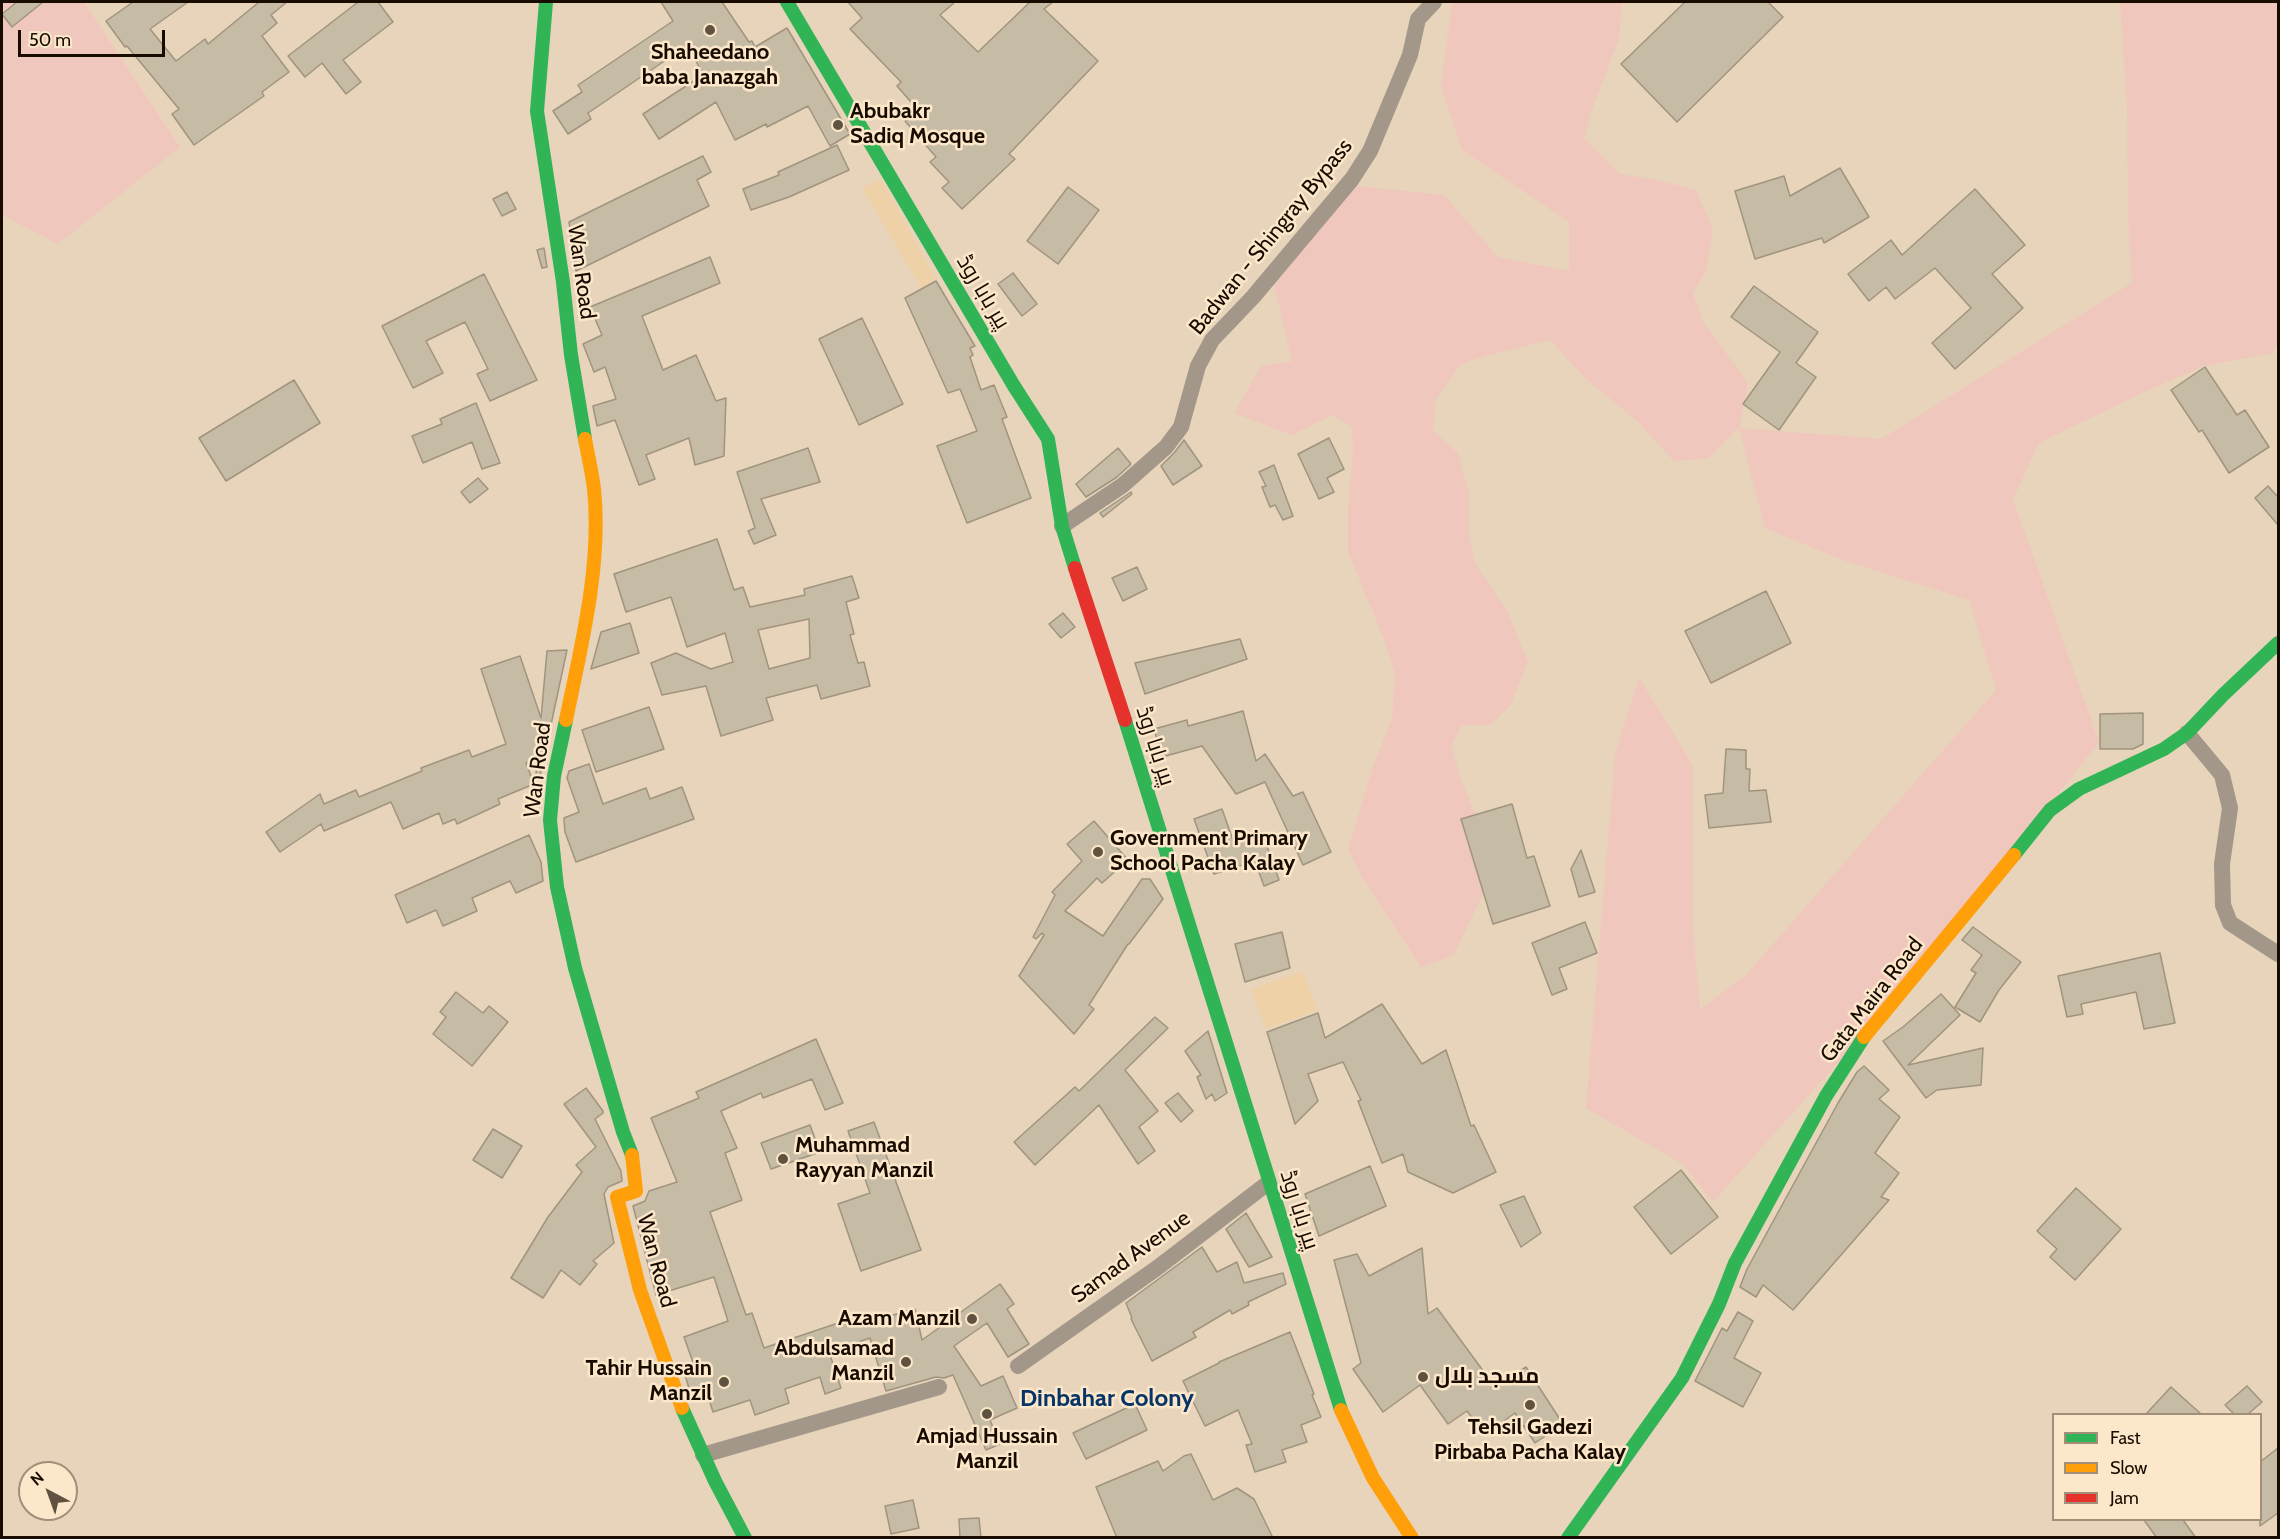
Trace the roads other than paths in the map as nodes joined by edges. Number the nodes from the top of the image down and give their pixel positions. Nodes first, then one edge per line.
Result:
1 (546, 2) edge
2 (788, 2) edge
3 (1434, 2) edge
4 (1062, 526) junction
5 (2278, 643) edge
6 (2187, 733) junction
7 (2278, 954) edge
8 (1268, 1183) junction
9 (1018, 1366) dead end
10 (939, 1387) dead end
11 (703, 1455) junction
12 (1400, 1519) junction
13 (745, 1538) edge
14 (1405, 1538) edge
15 (1412, 1538) edge
16 (1568, 1538) edge

1 - 11 street, Wan Road
2 - 4 street, پیر بابا روڈ
3 - 4 street, Badwan - Shingray Bypass
4 - 8 street, پیر بابا روڈ
5 - 6 street, Gata Maira Road
6 - 7 street
6 - 16 street, Gata Maira Road
8 - 9 street, Samad Avenue
8 - 12 street, پیر بابا روڈ
10 - 11 street
11 - 13 street, Wan Road
12 - 14 street
12 - 15 street, پیر بابا روڈ

